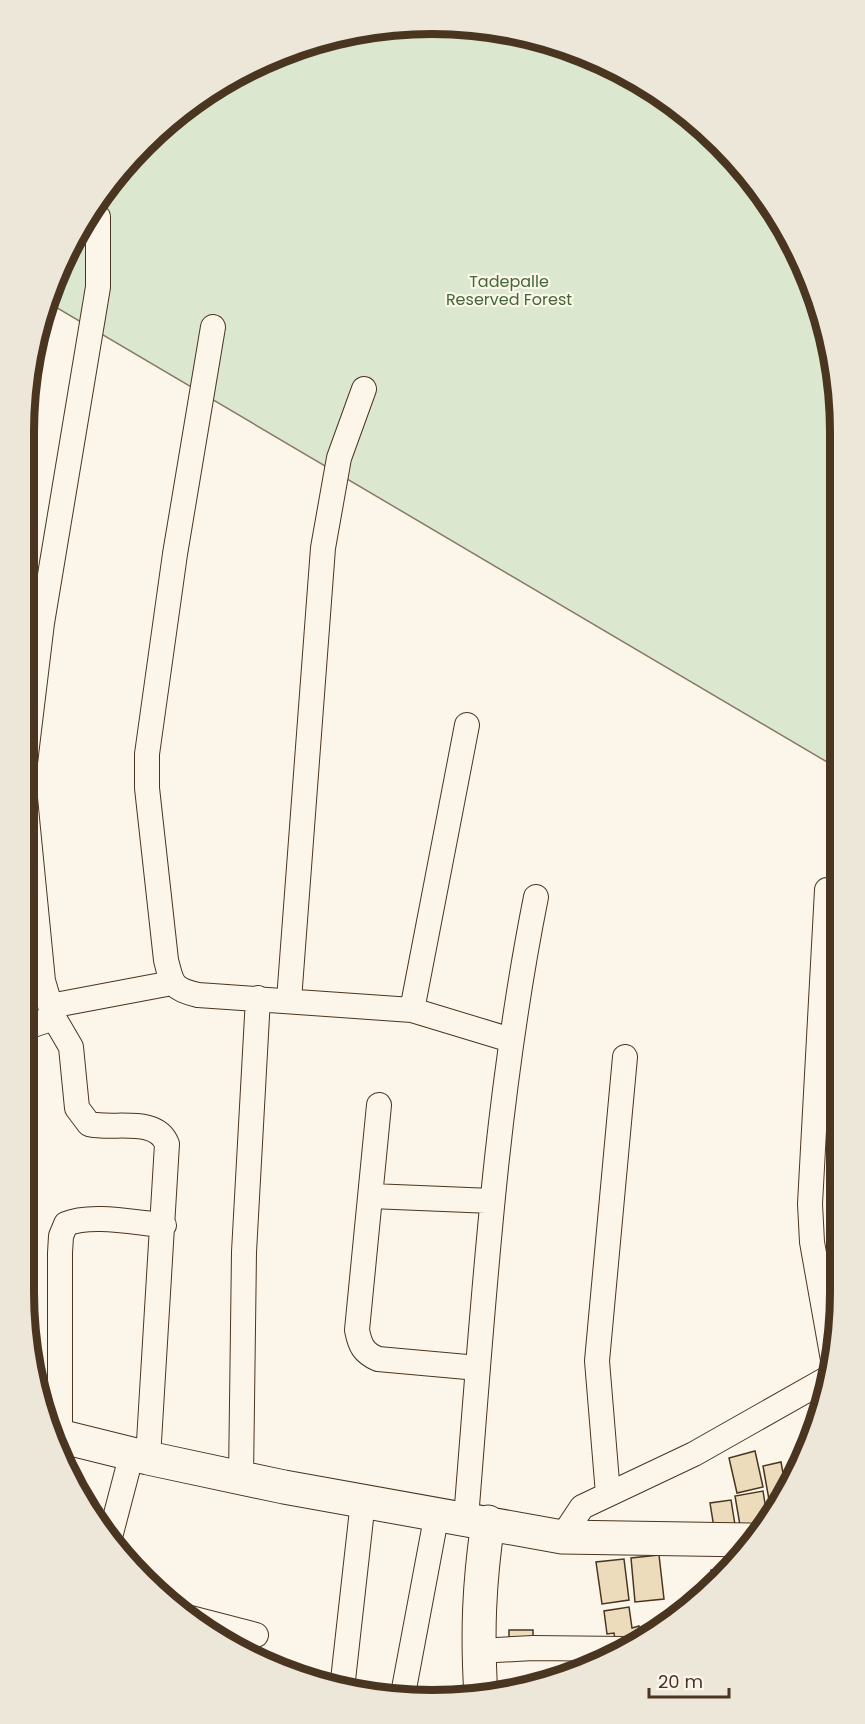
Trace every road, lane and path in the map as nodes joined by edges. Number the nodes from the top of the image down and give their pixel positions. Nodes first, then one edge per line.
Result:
1 (98, 217) dead end
2 (213, 327) dead end
3 (364, 389) dead end
4 (34, 685) edge
5 (467, 725) dead end
6 (34, 890) edge
7 (827, 891) dead end
8 (536, 897) dead end
9 (172, 983) junction
10 (258, 998) junction
11 (289, 1000) junction
12 (412, 1010) junction
13 (52, 1012) junction
14 (34, 1022) edge
15 (511, 1040) junction
16 (625, 1057) dead end
17 (380, 1105) dead end
18 (371, 1196) junction
19 (492, 1202) junction
20 (164, 1225) junction
21 (828, 1333) edge
22 (478, 1368) junction
23 (820, 1383) edge
24 (56, 1420) edge
25 (62, 1435) edge
26 (140, 1455) junction
27 (241, 1478) junction
28 (608, 1494) junction
29 (363, 1501) junction
30 (464, 1518) junction
31 (113, 1529) edge
32 (562, 1537) junction
33 (743, 1540) edge
34 (214, 1624) edge
35 (256, 1635) dead end
36 (607, 1649) edge
37 (478, 1651) junction
38 (343, 1679) edge
39 (480, 1686) edge
40 (405, 1689) edge

1 - 4 street
2 - 9 street
3 - 11 street
5 - 12 street
6 - 13 street
7 - 21 street
8 - 15 street
9 - 10 street
9 - 13 street
10 - 11 street
10 - 27 street
11 - 12 street
12 - 15 street
13 - 14 street
13 - 20 street
15 - 19 street
16 - 28 street
17 - 18 street
18 - 19 street
18 - 22 street
19 - 22 street
20 - 24 street
20 - 26 street
22 - 30 street
23 - 28 street
25 - 26 street
26 - 27 street
26 - 31 street
27 - 29 street
28 - 32 street
29 - 30 street
29 - 38 street
30 - 32 street
30 - 37 street
30 - 40 street
32 - 33 street
34 - 35 street
36 - 37 street
37 - 39 street

